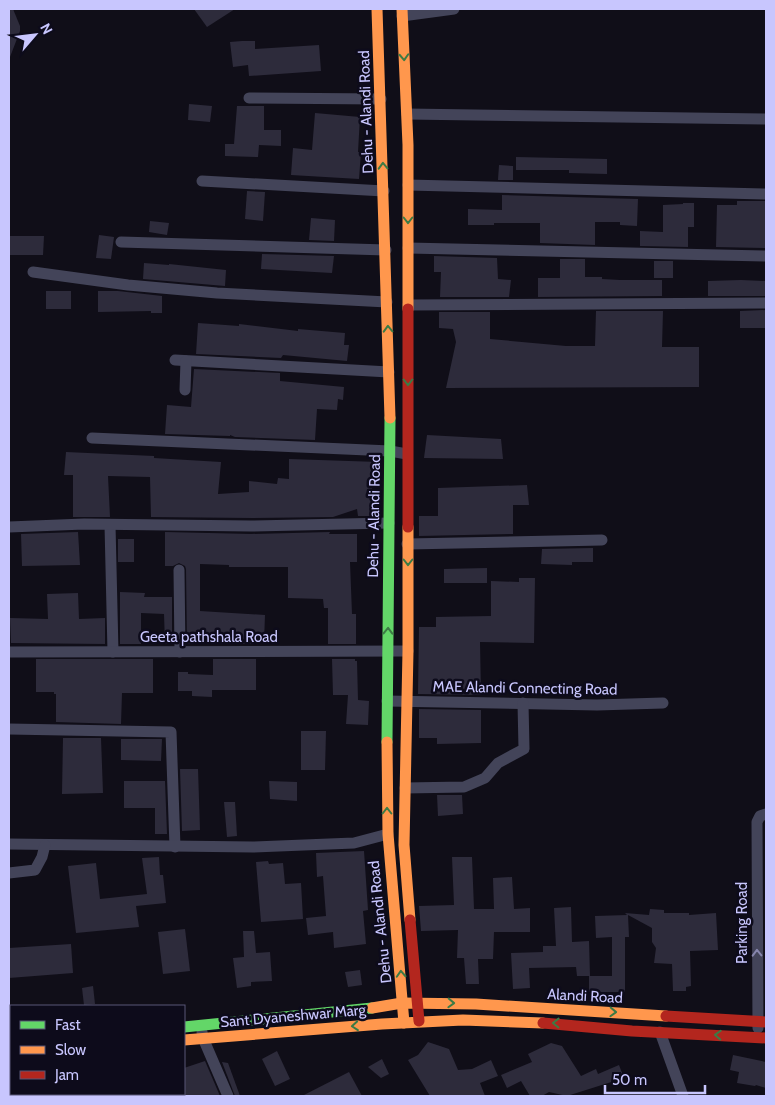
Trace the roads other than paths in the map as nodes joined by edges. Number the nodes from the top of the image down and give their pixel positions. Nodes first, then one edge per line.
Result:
1 (377, 9) edge
2 (454, 9) edge
3 (402, 12) edge
4 (249, 98) dead end
5 (381, 98) junction
6 (407, 114) junction
7 (766, 119) edge
8 (202, 181) dead end
9 (408, 185) junction
10 (384, 191) junction
11 (766, 194) edge
12 (121, 242) dead end
13 (408, 248) junction
14 (386, 250) junction
15 (766, 256) edge
16 (33, 272) dead end
17 (387, 302) junction
18 (766, 303) edge
19 (408, 305) junction
20 (389, 372) junction
21 (185, 390) dead end
22 (92, 438) dead end
23 (390, 451) junction
24 (407, 454) junction
25 (389, 523) junction
26 (110, 524) junction
27 (9, 527) edge
28 (602, 540) dead end
29 (408, 544) junction
30 (179, 570) dead end
31 (408, 651) junction
32 (9, 652) edge
33 (113, 652) junction
34 (180, 652) junction
35 (387, 652) junction
36 (387, 701) junction
37 (407, 701) junction
38 (664, 703) dead end
39 (523, 704) junction
40 (9, 729) edge
41 (405, 788) junction
42 (766, 814) edge
43 (388, 834) junction
44 (9, 844) edge
45 (45, 844) junction
46 (175, 847) junction
47 (9, 873) edge
48 (417, 1002) junction
49 (402, 1003) junction
50 (253, 1020) junction
51 (419, 1021) junction
52 (404, 1022) junction
53 (762, 1022) edge
54 (201, 1026) junction
55 (185, 1027) edge
56 (660, 1032) junction
57 (254, 1034) junction
58 (203, 1038) junction
59 (762, 1038) edge
60 (185, 1040) edge
61 (228, 1096) edge
62 (683, 1096) edge

1 - 5 main road, Dehu - Alandi Road
2 - 3 street
3 -> 6 main road, Dehu - Alandi Road
4 - 5 street
10 -> 5 main road, Dehu - Alandi Road
6 - 7 street
6 - 9 main road, Dehu - Alandi Road
8 - 10 street
9 - 11 street
9 -> 13 main road, Dehu - Alandi Road
10 - 14 main road, Dehu - Alandi Road
12 - 14 street
13 - 15 street
13 - 19 main road, Dehu - Alandi Road
14 - 17 main road, Dehu - Alandi Road
16 - 17 street
20 -> 17 main road, Dehu - Alandi Road
18 - 19 street
19 -> 24 main road, Dehu - Alandi Road
20 - 21 street
20 - 23 main road, Dehu - Alandi Road
22 - 23 street
23 - 24 street
23 - 25 main road, Dehu - Alandi Road
24 - 29 main road, Dehu - Alandi Road
25 - 26 street
35 -> 25 main road, Dehu - Alandi Road
26 - 27 street
26 - 33 street
28 - 29 street
29 -> 31 main road, Dehu - Alandi Road
30 - 34 street
31 - 35 street, Geeta pathshala Road
31 - 37 main road, Dehu - Alandi Road
32 - 33 street, Geeta pathshala Road
33 - 34 street, Geeta pathshala Road
34 - 35 street, Geeta pathshala Road
35 - 36 main road, Dehu - Alandi Road
36 - 37 street, MAE Alandi Connecting Road
43 -> 36 main road, Dehu - Alandi Road
37 - 39 street, MAE Alandi Connecting Road
37 - 41 main road, Dehu - Alandi Road
38 - 39 street, MAE Alandi Connecting Road
39 - 41 street
40 - 46 street
41 - 48 main road, Dehu - Alandi Road
53 -> 42 street, Parking Road
43 - 46 street
49 -> 43 main road, Dehu - Alandi Road
44 - 45 street
45 - 46 street
45 - 47 street
48 - 49 main road, Alandi Road
48 - 51 main road, Dehu - Alandi Road
48 -> 53 main road, Alandi Road
49 - 50 main road, Alandi Road
49 - 52 main road, Dehu - Alandi Road
50 - 54 main road, Alandi Road
50 - 57 main road
51 - 52 main road, Sant Dyaneshwar Marg
56 -> 51 main road, Sant Dyaneshwar Marg
52 -> 57 main road, Sant Dyaneshwar Marg
53 - 59 street, Parking Road
54 - 55 main road, Alandi Road
54 - 58 street
59 -> 56 main road, Sant Dyaneshwar Marg
56 - 62 street
57 - 58 main road, Sant Dyaneshwar Marg
58 - 60 main road, Sant Dyaneshwar Marg
58 - 61 street

